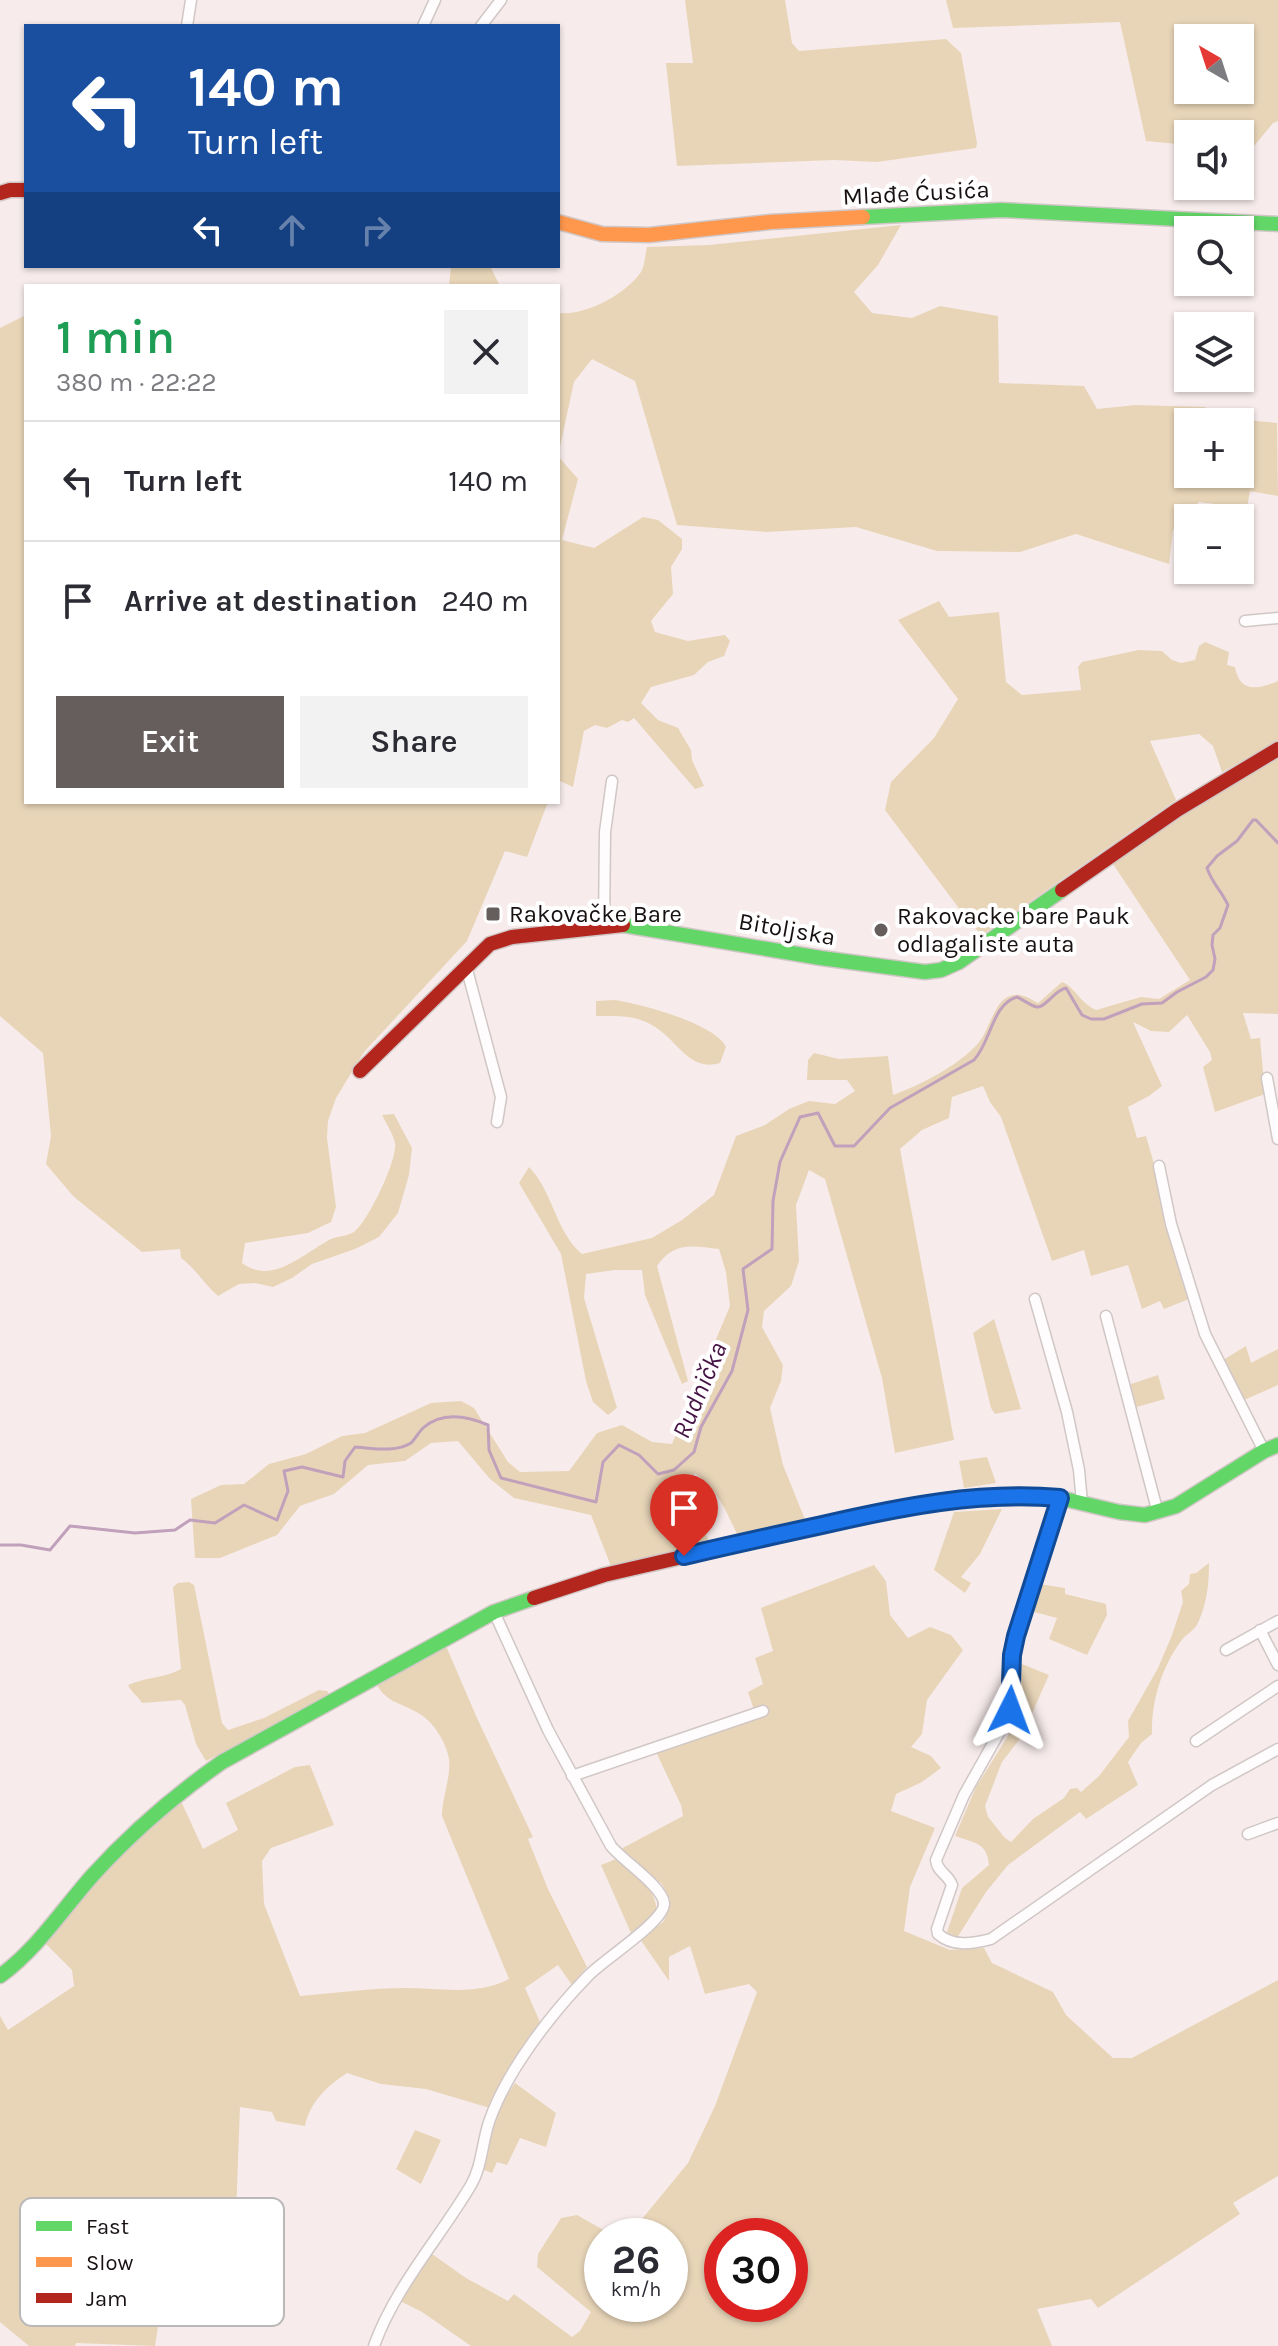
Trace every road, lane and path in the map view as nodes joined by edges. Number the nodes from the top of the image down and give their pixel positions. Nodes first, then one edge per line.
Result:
1 (191, 0) edge
2 (435, 0) edge
3 (501, 0) edge
4 (187, 24) edge
5 (424, 24) edge
6 (483, 24) edge
7 (24, 190) edge
8 (0, 193) edge
9 (560, 223) edge
10 (1278, 224) edge
11 (1278, 618) edge
12 (1245, 621) dead end
13 (1278, 749) edge
14 (612, 781) dead end
15 (604, 926) junction
16 (466, 966) junction
17 (360, 1071) dead end
18 (1267, 1078) dead end
19 (497, 1122) dead end
20 (1278, 1139) edge
21 (1159, 1166) dead end
22 (1035, 1299) dead end
23 (1106, 1316) dead end
24 (1271, 1448) edge
25 (1060, 1498) junction
26 (1082, 1503) junction
27 (1158, 1513) junction
28 (494, 1612) junction
29 (1278, 1621) edge
30 (1260, 1630) junction
31 (1226, 1650) dead end
32 (1278, 1665) edge
33 (1278, 1686) edge
34 (763, 1711) dead end
35 (1196, 1741) dead end
36 (1278, 1749) edge
37 (572, 1776) junction
38 (1278, 1823) edge
39 (1248, 1834) dead end
40 (0, 1976) edge
41 (374, 2346) edge

1 - 4 street
2 - 5 street
3 - 6 street
7 - 8 street
9 - 10 street, Mlađe Ćusića
11 - 12 street
13 - 15 street, Bitoljska
14 - 15 street
15 - 16 street, Bitoljska
16 - 17 street
16 - 19 street
18 - 20 street
21 - 24 street
22 - 26 street
23 - 27 street
24 - 27 street
25 - 26 street
25 - 28 street
25 - 36 street
26 - 27 street
28 - 37 street
28 - 40 street
29 - 30 street
30 - 31 street
30 - 32 street
33 - 35 street
34 - 37 street
37 - 41 street
38 - 39 street

